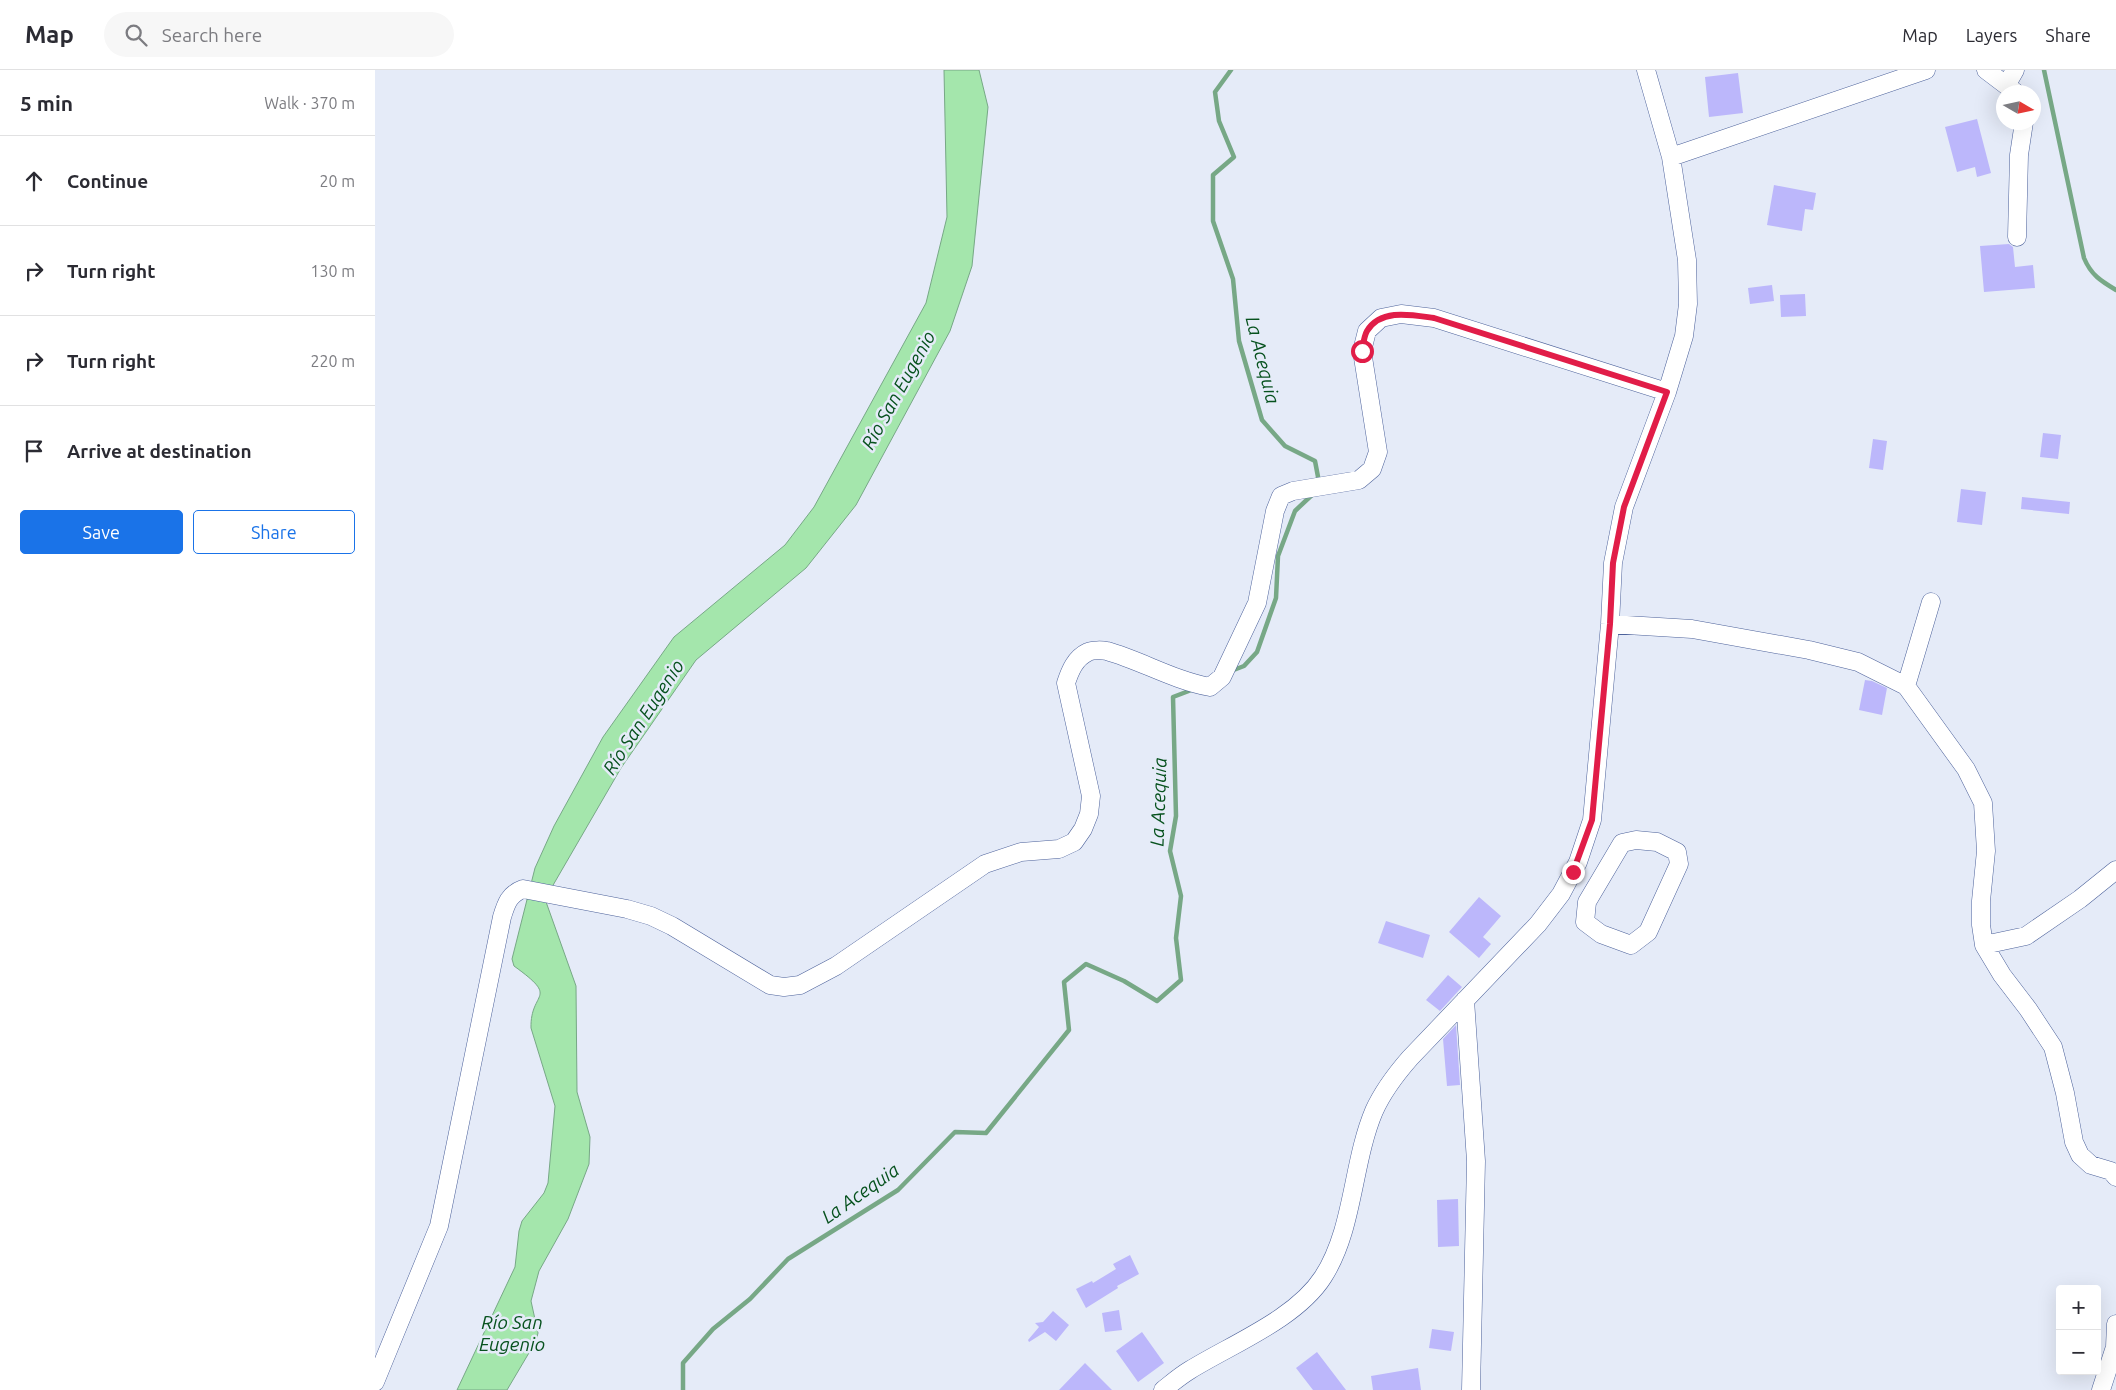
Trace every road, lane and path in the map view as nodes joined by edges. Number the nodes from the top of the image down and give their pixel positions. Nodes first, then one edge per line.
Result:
1 (1646, 70) edge
2 (1926, 70) edge
3 (1986, 70) edge
4 (2012, 82) edge
5 (2022, 130) edge
6 (1671, 158) junction
7 (2017, 237) dead end
8 (1667, 392) junction
9 (1931, 602) dead end
10 (1610, 624) junction
11 (1906, 686) junction
12 (2116, 870) edge
13 (1573, 872) junction
14 (1598, 884) junction
15 (1984, 945) junction
16 (1465, 1000) junction
17 (2116, 1177) edge
18 (2116, 1324) edge
19 (375, 1382) edge
20 (1163, 1390) edge
21 (1471, 1390) edge
22 (2101, 1390) edge

1 - 6 street
2 - 6 street
3 - 4 street
5 - 7 street
6 - 8 street
8 - 10 street
8 - 19 street
9 - 11 street
10 - 11 street
10 - 13 street
11 - 15 street
12 - 15 street
13 - 14 street
13 - 16 street
14 - 14 street
15 - 17 street
16 - 20 street
16 - 21 street
18 - 22 street

